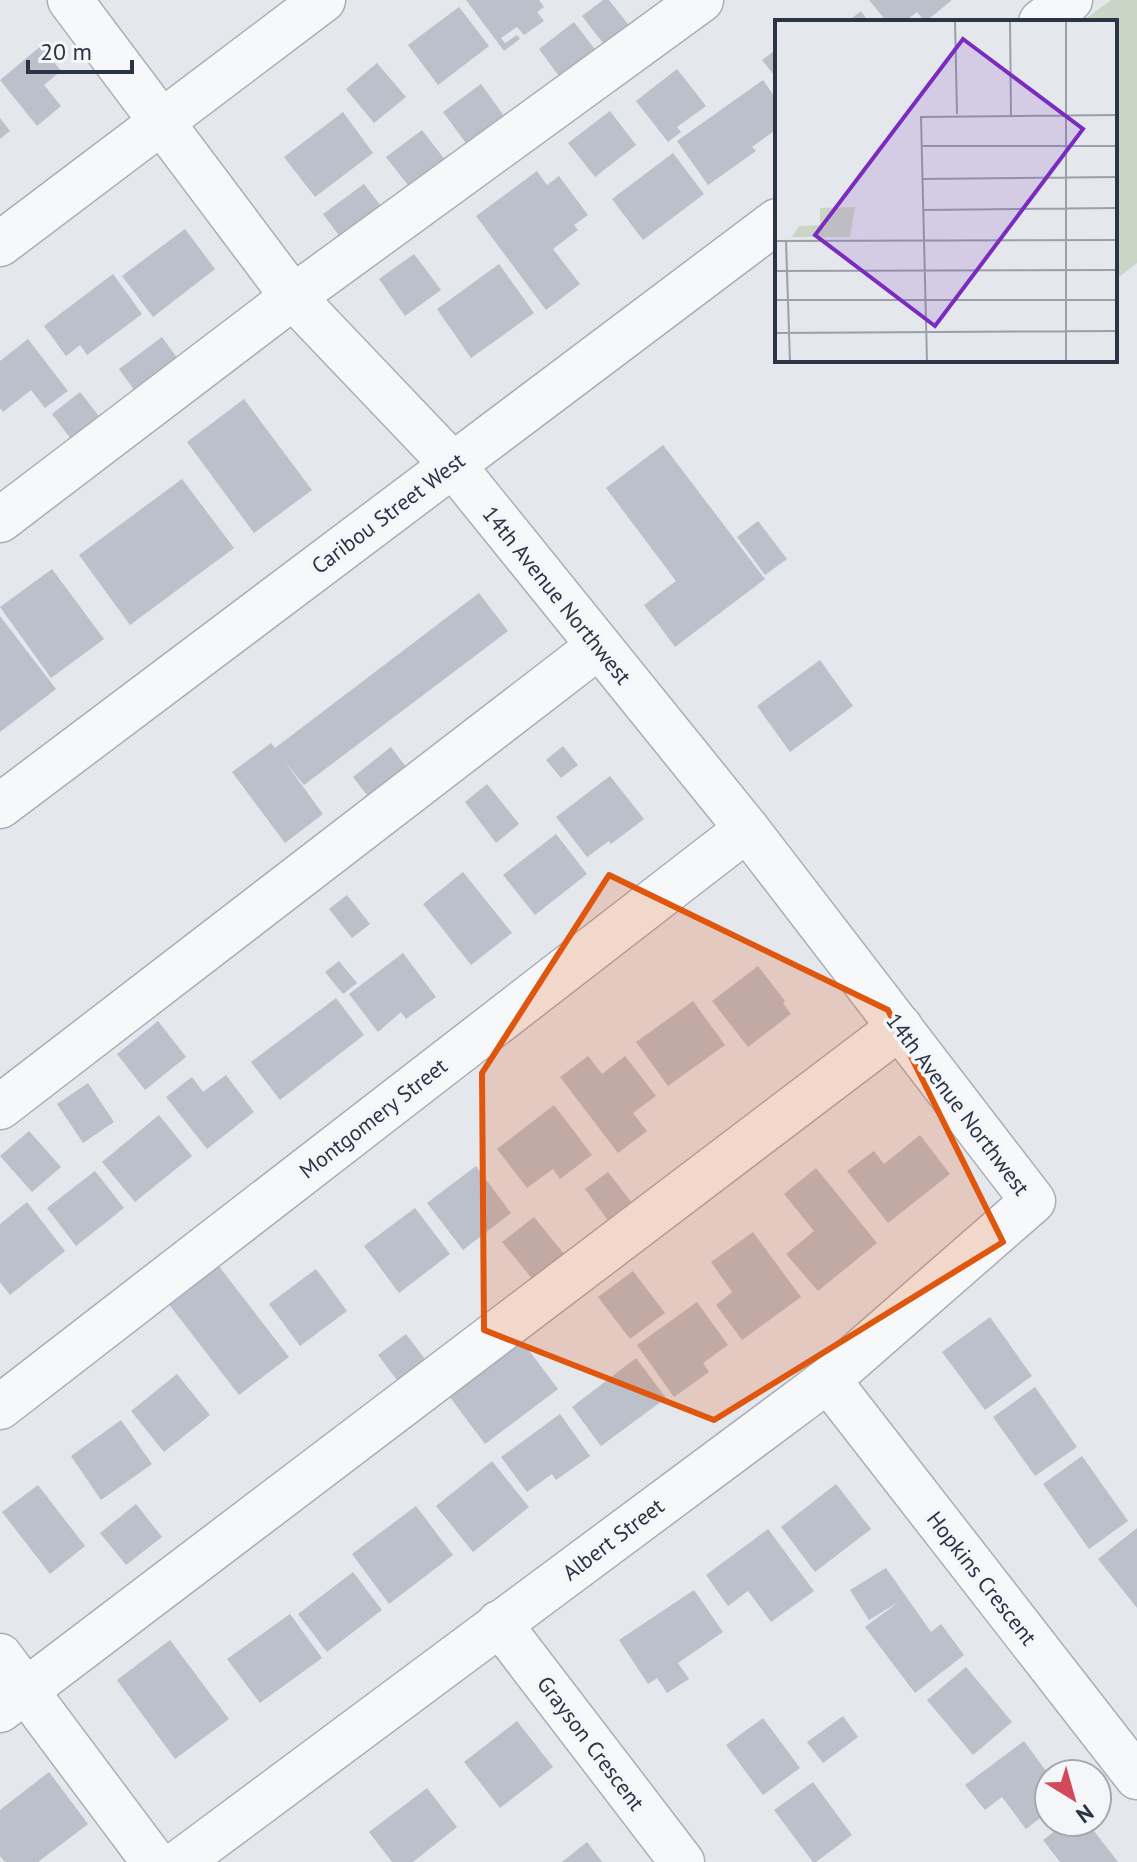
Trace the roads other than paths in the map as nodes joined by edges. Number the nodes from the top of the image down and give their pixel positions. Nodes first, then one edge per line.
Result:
1 (70, 0) edge
2 (323, 0) edge
3 (701, 0) edge
4 (1070, 0) edge
5 (1044, 20) edge
6 (160, 124) junction
7 (775, 223) edge
8 (0, 244) edge
9 (293, 297) junction
10 (453, 465) junction
11 (0, 520) edge
12 (599, 646) junction
13 (0, 806) edge
14 (747, 829) junction
15 (900, 1027) junction
16 (0, 1107) edge
17 (1033, 1201) joint
18 (828, 1380) junction
19 (0, 1407) edge
20 (499, 1623) junction
21 (0, 1656) edge
22 (13, 1700) edge
23 (1137, 1777) edge
24 (154, 1862) edge
25 (180, 1862) edge
26 (682, 1862) edge

1 - 6 street, 14th Avenue Northwest
2 - 6 street
3 - 9 street
4 - 5 street
6 - 8 street
6 - 9 street, 14th Avenue Northwest
7 - 10 street, Caribou Street West
9 - 10 street, 14th Avenue Northwest
9 - 11 street
10 - 12 street, 14th Avenue Northwest
10 - 13 street, Caribou Street West
12 - 14 street, 14th Avenue Northwest
12 - 16 street
14 - 15 street, 14th Avenue Northwest
14 - 19 street, Montgomery Street
15 - 17 street, 14th Avenue Northwest
15 - 22 street
17 - 18 street, Albert Street
18 - 20 street, Albert Street
18 - 23 street, Hopkins Crescent
20 - 25 street, Albert Street
20 - 26 street, Grayson Crescent
21 - 22 street
22 - 24 street

